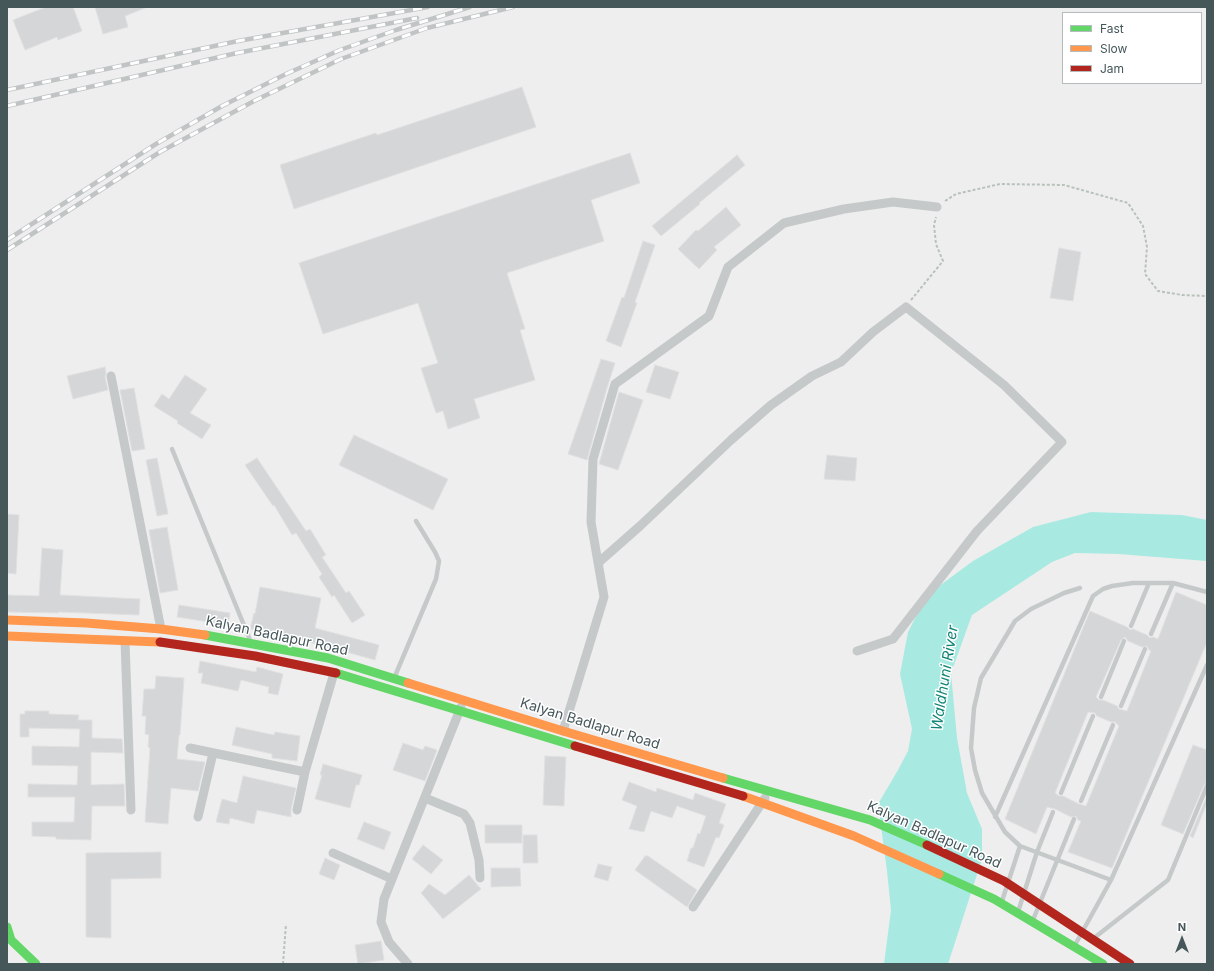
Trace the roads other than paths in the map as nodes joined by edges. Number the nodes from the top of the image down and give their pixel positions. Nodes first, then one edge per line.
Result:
1 (937, 206) road end
2 (111, 376) dead end
3 (172, 449) dead end
4 (416, 521) dead end
5 (598, 563) junction
6 (1149, 583) junction
7 (1173, 583) junction
8 (1080, 588) dead end
9 (1207, 592) edge
10 (7, 620) edge
11 (1131, 626) dead end
12 (161, 629) junction
13 (1152, 634) dead end
14 (7, 636) edge
15 (125, 641) junction
16 (1124, 641) dead end
17 (251, 643) junction
18 (1145, 649) dead end
19 (857, 651) dead end
20 (1207, 665) edge
21 (334, 672) junction
22 (394, 678) junction
23 (389, 690) junction
24 (1101, 697) dead end
25 (463, 700) junction
26 (1121, 706) dead end
27 (459, 711) junction
28 (1093, 716) dead end
29 (1113, 725) dead end
30 (563, 731) junction
31 (190, 748) dead end
32 (213, 754) junction
33 (305, 772) junction
34 (1207, 786) edge
35 (770, 792) junction
36 (1061, 793) dead end
37 (425, 798) junction
38 (1081, 801) dead end
39 (762, 803) junction
40 (131, 810) dead end
41 (297, 810) dead end
42 (1053, 812) dead end
43 (198, 817) dead end
44 (995, 818) junction
45 (1074, 819) dead end
46 (1020, 846) junction
47 (1037, 852) junction
48 (333, 853) dead end
49 (1057, 859) junction
50 (480, 878) dead end
51 (392, 879) junction
52 (1111, 880) junction
53 (1006, 882) junction
54 (1023, 894) junction
55 (998, 901) junction
56 (1039, 904) junction
57 (693, 907) dead end
58 (1018, 913) junction
59 (1032, 922) junction
60 (7, 927) edge
61 (1082, 933) junction
62 (1092, 940) junction
63 (1074, 947) junction
64 (36, 964) edge
65 (408, 964) edge
66 (1103, 964) edge
67 (1130, 964) edge

1 - 5 street
2 - 12 street
3 - 17 lane
4 - 22 lane
5 - 19 street
5 - 30 street
6 - 7 lane
6 - 11 lane
6 - 44 lane
7 - 9 lane
7 - 13 lane
8 - 44 lane
10 - 12 main road, Kalyan Badlapur Road
12 - 17 main road, Kalyan Badlapur Road
14 - 15 main road, Kalyan Badlapur Road
15 - 21 main road, Kalyan Badlapur Road
15 - 40 street
16 - 24 lane
17 - 22 main road, Kalyan Badlapur Road
18 - 26 lane
20 - 52 lane
21 - 23 main road, Kalyan Badlapur Road
21 - 33 street
22 - 23 lane
22 - 25 main road, Kalyan Badlapur Road
23 - 27 main road, Kalyan Badlapur Road
25 - 27 street
25 - 30 main road, Kalyan Badlapur Road
27 - 37 street
27 - 39 main road, Kalyan Badlapur Road
28 - 36 lane
29 - 38 lane
30 - 35 main road, Kalyan Badlapur Road
31 - 32 street
32 - 33 street
32 - 43 street
33 - 41 street
34 - 62 lane
35 - 39 street
35 - 53 main road, Kalyan Badlapur Road
37 - 50 street
37 - 51 street
39 - 55 main road, Kalyan Badlapur Road
39 - 57 street
42 - 47 lane
44 - 46 lane
45 - 49 lane
46 - 47 lane
46 - 53 lane
47 - 49 lane
47 - 54 lane
48 - 51 street
49 - 52 lane
49 - 56 lane
51 - 65 street
52 - 61 lane
53 - 54 main road, Kalyan Badlapur Road
53 - 55 lane
54 - 56 main road, Kalyan Badlapur Road
54 - 58 lane
55 - 58 main road, Kalyan Badlapur Road
56 - 59 lane
56 - 61 main road, Kalyan Badlapur Road
58 - 59 main road, Kalyan Badlapur Road
59 - 63 main road, Kalyan Badlapur Road
60 - 64 main road
61 - 62 main road, Kalyan Badlapur Road
61 - 63 lane
62 - 67 main road, Kalyan Badlapur Road
63 - 66 main road, Kalyan Badlapur Road

